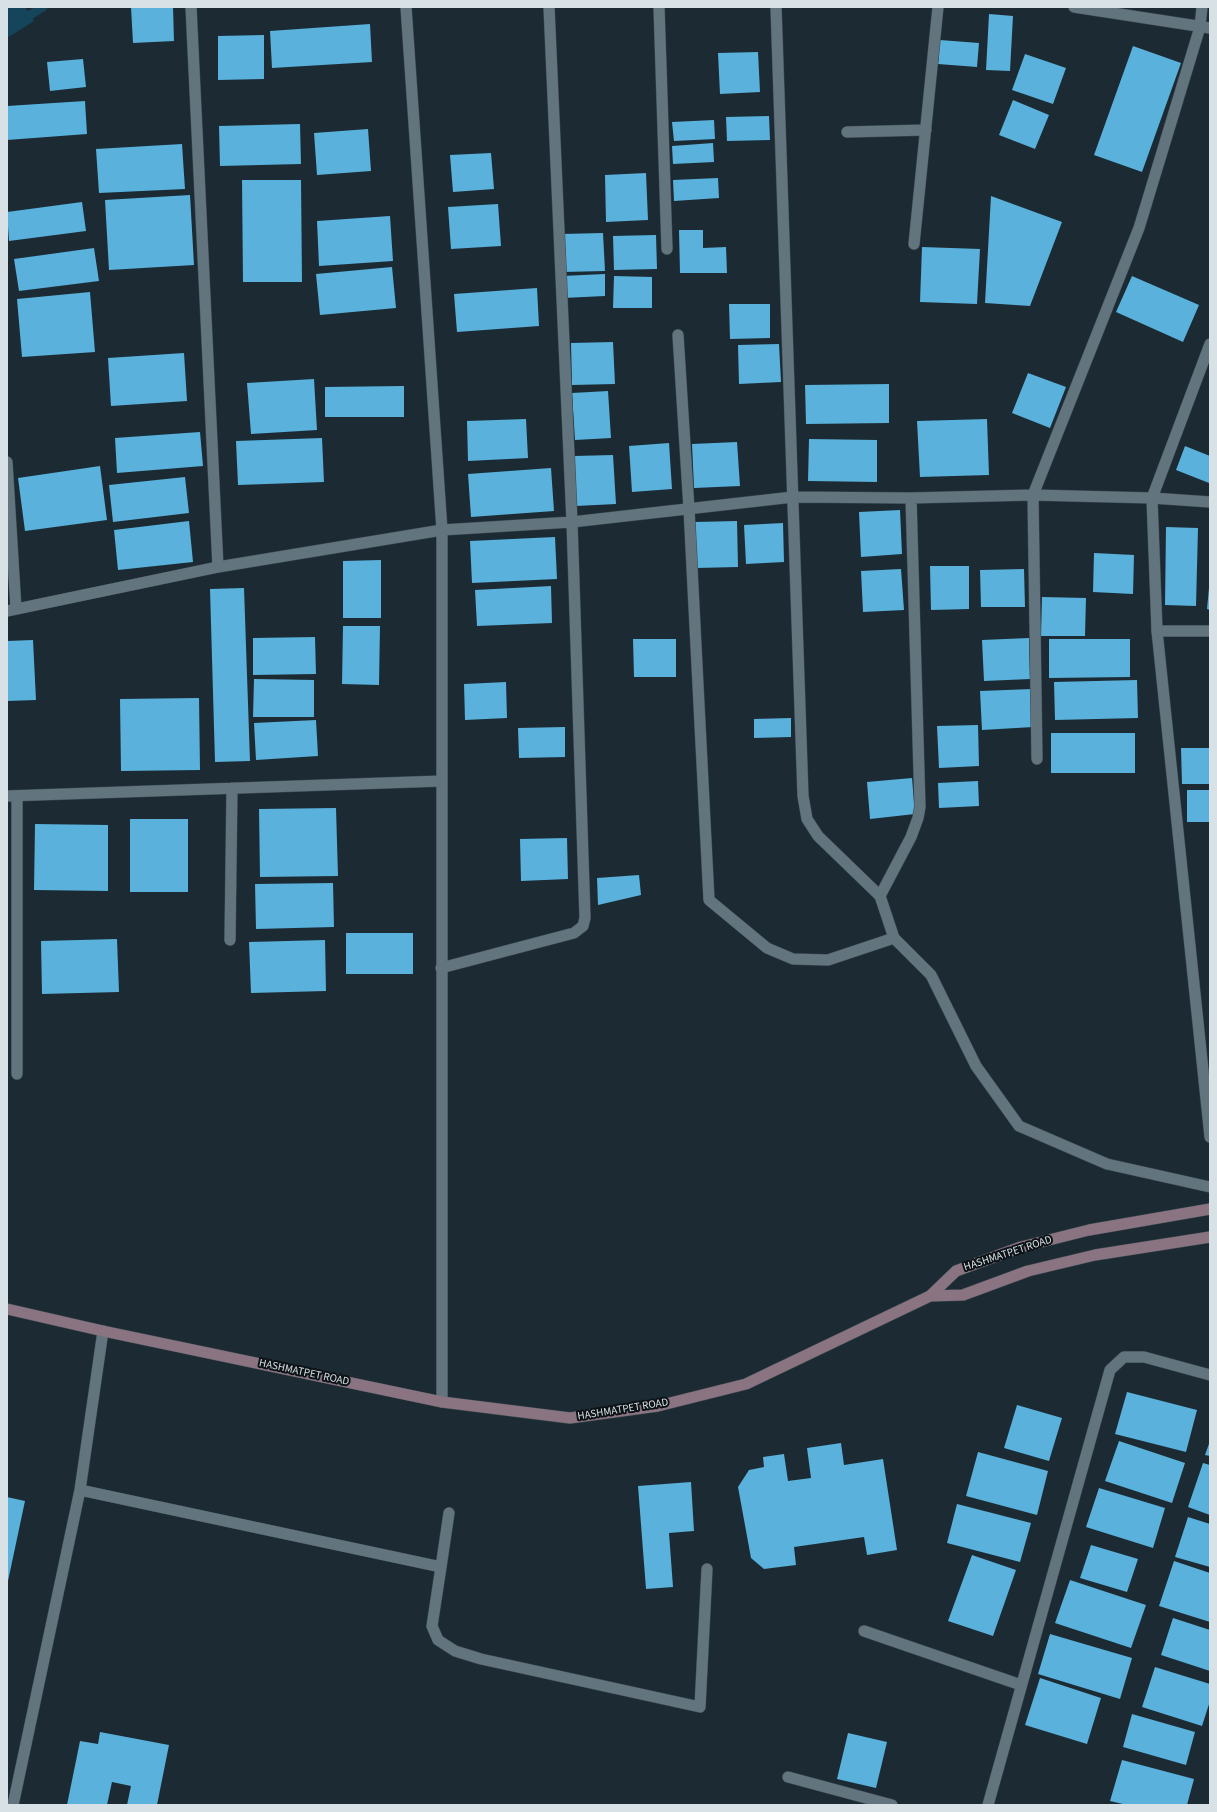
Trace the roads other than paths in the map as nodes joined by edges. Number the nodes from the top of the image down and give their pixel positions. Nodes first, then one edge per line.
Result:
1 (191, 7) edge
2 (406, 7) edge
3 (549, 7) edge
4 (659, 7) edge
5 (776, 7) edge
6 (938, 7) edge
7 (1074, 7) edge
8 (1202, 7) edge
9 (1104, 9) edge
10 (1205, 27) edge
11 (926, 130) junction
12 (847, 132) dead end
13 (914, 244) dead end
14 (667, 249) dead end
15 (678, 335) dead end
16 (1210, 344) edge
17 (7, 462) edge
18 (1033, 495) junction
19 (793, 497) junction
20 (911, 498) junction
21 (1152, 498) junction
22 (1210, 502) edge
23 (689, 509) junction
24 (572, 522) junction
25 (442, 530) junction
26 (218, 567) junction
27 (12, 610) edge
28 (1157, 631) junction
29 (1210, 631) edge
30 (1037, 759) dead end
31 (442, 781) junction
32 (232, 788) junction
33 (12, 796) edge
34 (880, 896) junction
35 (894, 938) junction
36 (230, 940) dead end
37 (441, 968) junction
38 (17, 1074) dead end
39 (1210, 1137) edge
40 (1210, 1188) edge
41 (1210, 1209) edge
42 (1210, 1236) edge
43 (930, 1296) junction
44 (7, 1309) edge
45 (102, 1331) junction
46 (1210, 1375) edge
47 (442, 1402) junction
48 (80, 1490) junction
49 (449, 1513) dead end
50 (441, 1567) junction
51 (707, 1569) dead end
52 (864, 1631) dead end
53 (1021, 1685) junction
54 (788, 1777) dead end
55 (13, 1805) edge
56 (892, 1805) edge
57 (988, 1805) edge

1 - 26 street
2 - 25 street
3 - 24 street
4 - 14 street
5 - 19 street
6 - 11 street
7 - 9 street
8 - 10 street
9 - 10 street
10 - 18 street
11 - 12 street
11 - 13 street
15 - 23 street
16 - 21 street
17 - 27 street
18 - 20 street
18 - 21 street
18 - 30 street
19 - 20 street
19 - 23 street
19 - 34 street
20 - 34 street
21 - 22 street
21 - 28 street
23 - 24 street
23 - 35 street
24 - 25 street
24 - 37 street
25 - 26 street
25 - 31 street
26 - 27 street
28 - 29 street
28 - 39 street
31 - 32 street
31 - 37 street
32 - 33 street
32 - 36 street
33 - 38 street
34 - 35 street
35 - 40 street
37 - 47 street
41 - 43 main road, HASHMATPET ROAD
42 - 43 main road
43 - 47 main road, HASHMATPET ROAD
44 - 45 main road, HASHMATPET ROAD
45 - 47 main road, HASHMATPET ROAD
45 - 48 street
46 - 53 street
48 - 50 street
48 - 55 street
49 - 50 street
50 - 51 street
52 - 53 street
53 - 57 street
54 - 56 street

